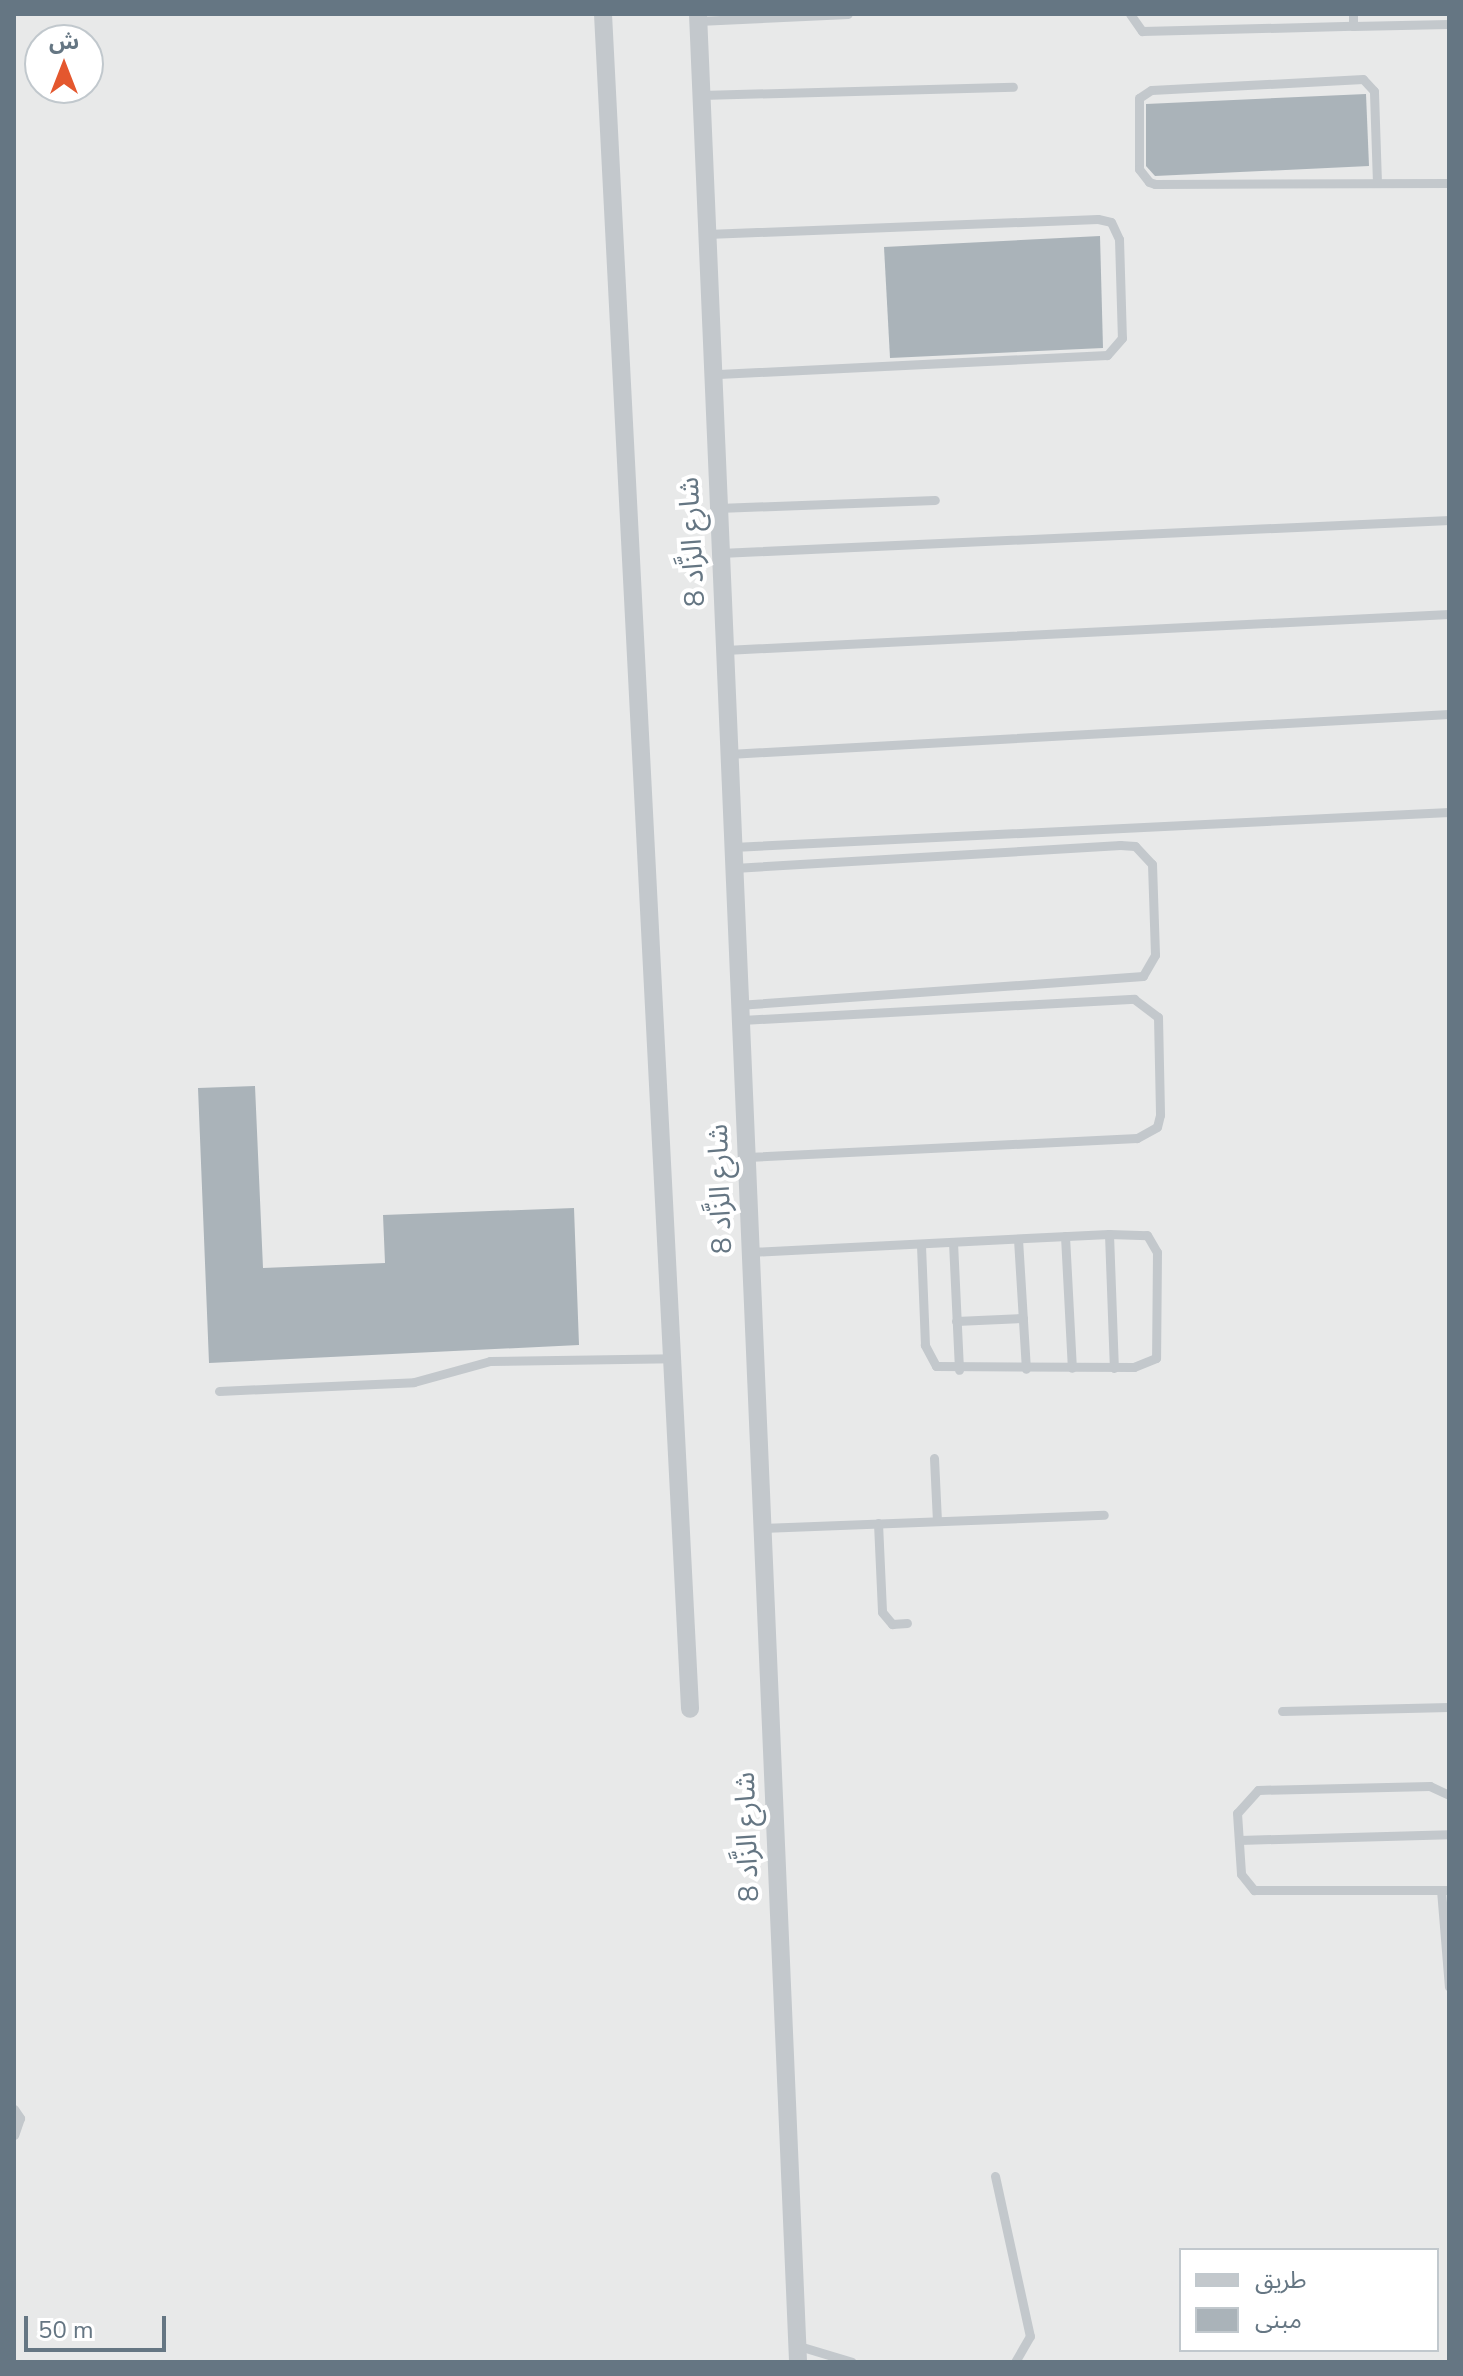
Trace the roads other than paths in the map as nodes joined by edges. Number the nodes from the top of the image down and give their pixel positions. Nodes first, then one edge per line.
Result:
1 (603, 14) edge
2 (848, 14) edge
3 (1130, 14) edge
4 (1353, 14) edge
5 (698, 17) edge
6 (1449, 24) edge
7 (1353, 26) junction
8 (1013, 87) dead end
9 (701, 95) junction
10 (1377, 183) junction
11 (1449, 183) edge
12 (707, 234) junction
13 (713, 374) junction
14 (935, 500) dead end
15 (718, 508) junction
16 (1449, 520) edge
17 (720, 553) junction
18 (1449, 614) edge
19 (725, 650) junction
20 (1449, 714) edge
21 (729, 754) junction
22 (1449, 812) edge
23 (733, 847) junction
24 (734, 868) junction
25 (741, 1012) junction
26 (747, 1157) junction
27 (1109, 1234) junction
28 (1065, 1236) junction
29 (1018, 1239) junction
30 (953, 1242) junction
31 (921, 1244) junction
32 (751, 1252) junction
33 (1023, 1318) junction
34 (956, 1321) junction
35 (673, 1358) junction
36 (1072, 1368) junction
37 (1114, 1368) junction
38 (1026, 1369) junction
39 (959, 1370) junction
40 (219, 1391) dead end
41 (934, 1458) dead end
42 (1104, 1515) dead end
43 (937, 1521) junction
44 (878, 1523) junction
45 (762, 1528) junction
46 (907, 1623) dead end
47 (1449, 1707) edge
48 (690, 1709) dead end
49 (1282, 1711) dead end
50 (1449, 1795) edge
51 (1449, 1834) edge
52 (1239, 1840) junction
53 (1445, 1890) edge
54 (1449, 1987) edge
55 (14, 2109) edge
56 (14, 2135) edge
57 (995, 2176) dead end
58 (797, 2354) edge
59 (852, 2362) edge
60 (1015, 2362) edge

1 - 35 street, شارع الزَّاد 8
2 - 5 lane
3 - 7 lane
4 - 7 lane
5 - 9 street, شارع الزَّاد 8
6 - 7 lane
8 - 9 lane
9 - 12 street, شارع الزَّاد 8
10 - 10 lane
10 - 11 lane
12 - 13 street, شارع الزَّاد 8
12 - 13 lane
13 - 15 street, شارع الزَّاد 8
14 - 15 lane
15 - 17 street, شارع الزَّاد 8
16 - 17 lane
17 - 19 street, شارع الزَّاد 8
18 - 19 lane
19 - 21 street, شارع الزَّاد 8
20 - 21 lane
21 - 23 street, شارع الزَّاد 8
22 - 23 lane
23 - 24 street, شارع الزَّاد 8
24 - 25 street, شارع الزَّاد 8
24 - 25 lane
25 - 26 street, شارع الزَّاد 8
25 - 26 lane
26 - 32 street, شارع الزَّاد 8
27 - 28 lane
27 - 37 lane
27 - 37 lane
28 - 29 lane
28 - 36 lane
29 - 30 lane
29 - 33 lane
30 - 31 lane
30 - 34 lane
31 - 32 lane
31 - 39 lane
32 - 45 street, شارع الزَّاد 8
33 - 34 lane
33 - 38 lane
34 - 39 lane
35 - 40 lane
35 - 48 street, شارع الزَّاد 8
36 - 37 lane
36 - 38 lane
38 - 39 lane
41 - 43 lane
42 - 43 lane
43 - 44 lane
44 - 45 lane
44 - 46 lane
45 - 58 street, شارع الزَّاد 8
47 - 49 lane
50 - 52 lane
51 - 52 lane
52 - 53 lane
53 - 54 lane
55 - 56 lane
57 - 60 lane
58 - 59 lane

